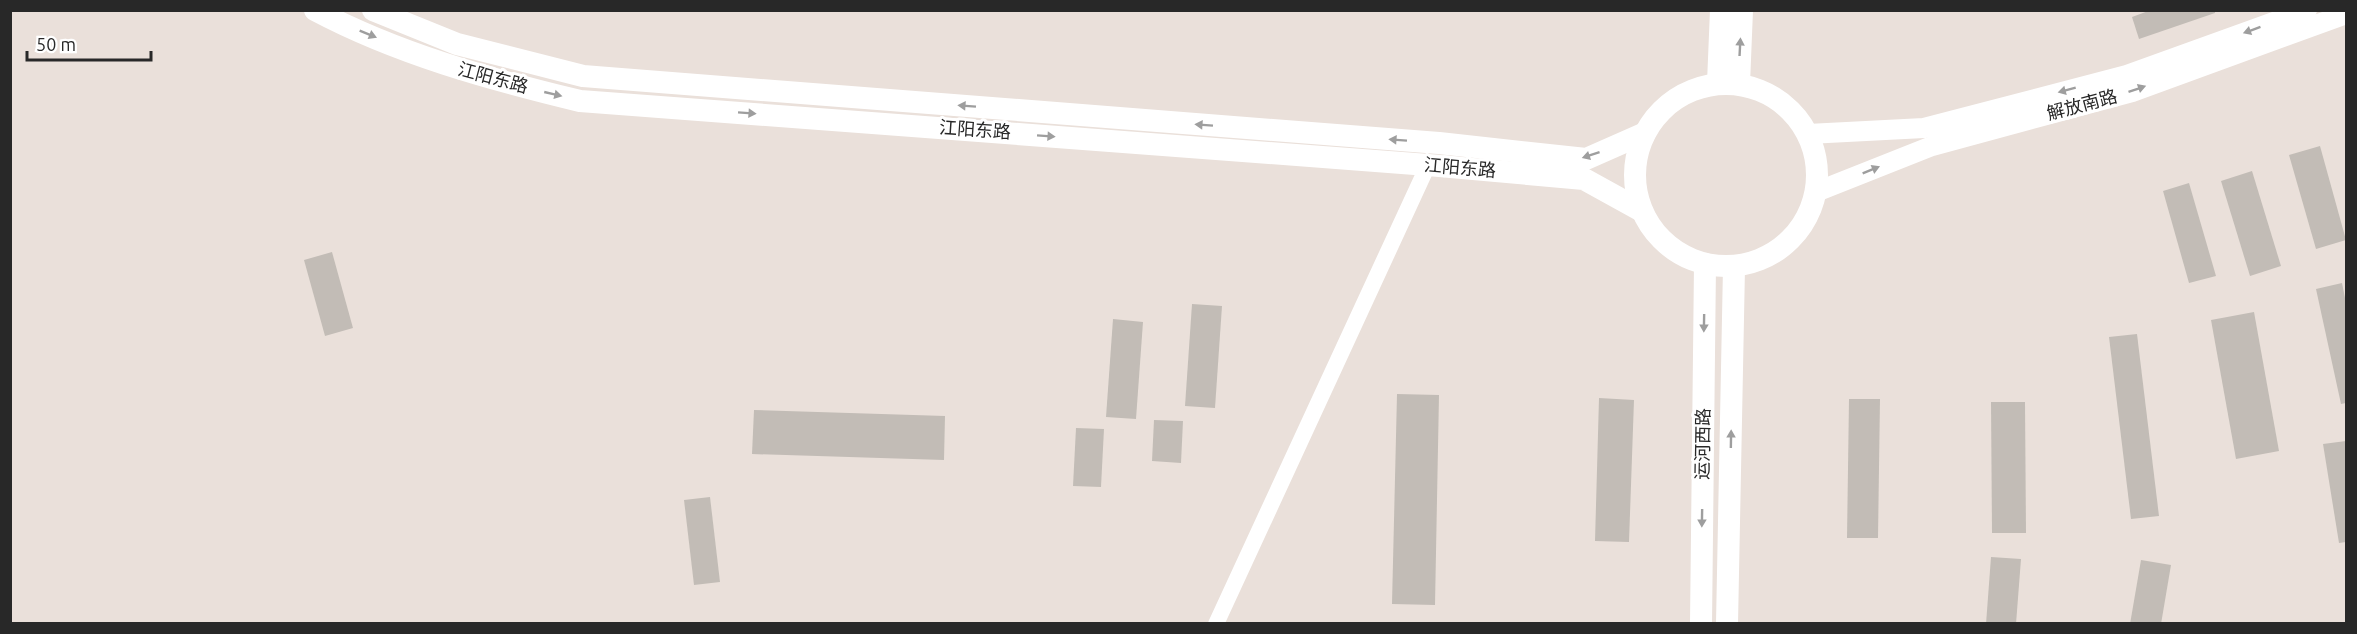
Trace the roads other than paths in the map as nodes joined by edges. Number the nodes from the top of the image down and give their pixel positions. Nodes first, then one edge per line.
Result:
1 (315, 10) edge
2 (373, 10) edge
3 (1721, 10) edge
4 (1742, 10) edge
5 (2307, 10) edge
6 (2346, 14) edge
7 (1728, 84) junction
8 (1645, 132) junction
9 (1808, 134) junction
10 (1428, 165) junction
11 (1816, 192) junction
12 (1642, 211) junction
13 (1705, 264) junction
14 (1734, 267) junction
15 (1216, 624) edge
16 (1701, 624) edge
17 (1727, 624) edge

1 -> 10 main road, 江阳东路
8 -> 2 main road, 江阳东路
3 - 7 main road
7 -> 4 main road
5 -> 9 street, 解放南路
11 -> 6 street, 解放南路
7 - 8 main road
7 - 9 main road
8 - 12 main road
9 - 11 main road
10 - 12 main road, 江阳东路
10 - 15 street
11 - 14 main road
12 - 13 main road
13 - 14 main road
13 -> 16 main road, 运河西路
17 -> 14 main road, 运河西路

